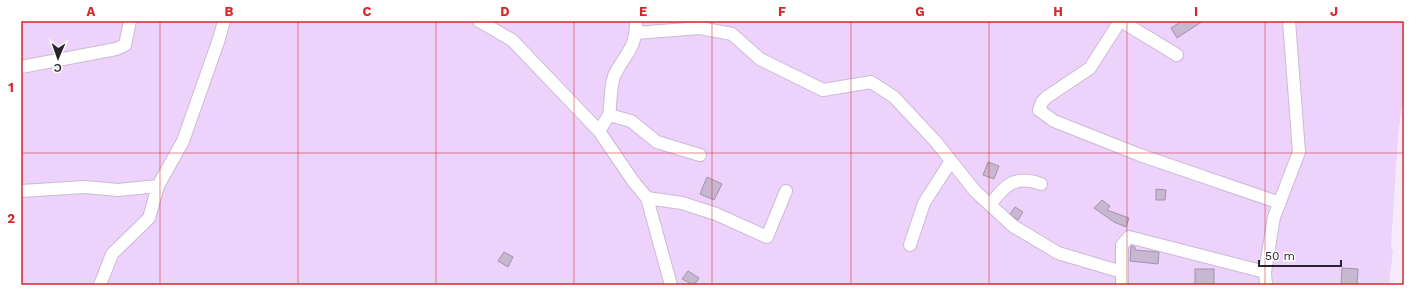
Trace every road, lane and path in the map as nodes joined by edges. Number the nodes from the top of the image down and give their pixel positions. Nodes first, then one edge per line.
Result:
1 (130, 21) edge
2 (224, 21) edge
3 (479, 21) edge
4 (1120, 21) edge
5 (1289, 21) edge
6 (636, 27) edge
7 (1177, 55) dead end
8 (21, 67) edge
9 (609, 114) junction
10 (599, 131) junction
11 (700, 155) dead end
12 (951, 161) junction
13 (1041, 184) dead end
14 (158, 186) junction
15 (21, 191) edge
16 (786, 191) dead end
17 (647, 198) junction
18 (1280, 203) junction
19 (990, 205) junction
20 (910, 245) dead end
21 (1122, 272) junction
22 (1265, 272) junction
23 (100, 285) edge
24 (671, 285) edge
25 (1122, 285) edge
26 (1266, 285) edge

1 - 8 lane
2 - 14 lane
3 - 10 lane
4 - 7 lane
4 - 18 lane
5 - 18 lane
6 - 9 lane
6 - 12 lane
9 - 10 lane
9 - 11 lane
10 - 17 lane
12 - 19 lane
12 - 20 lane
13 - 19 lane
14 - 15 lane
14 - 23 lane
16 - 17 lane
17 - 24 lane
18 - 22 lane
19 - 21 lane
21 - 22 lane
21 - 25 lane
22 - 26 lane

